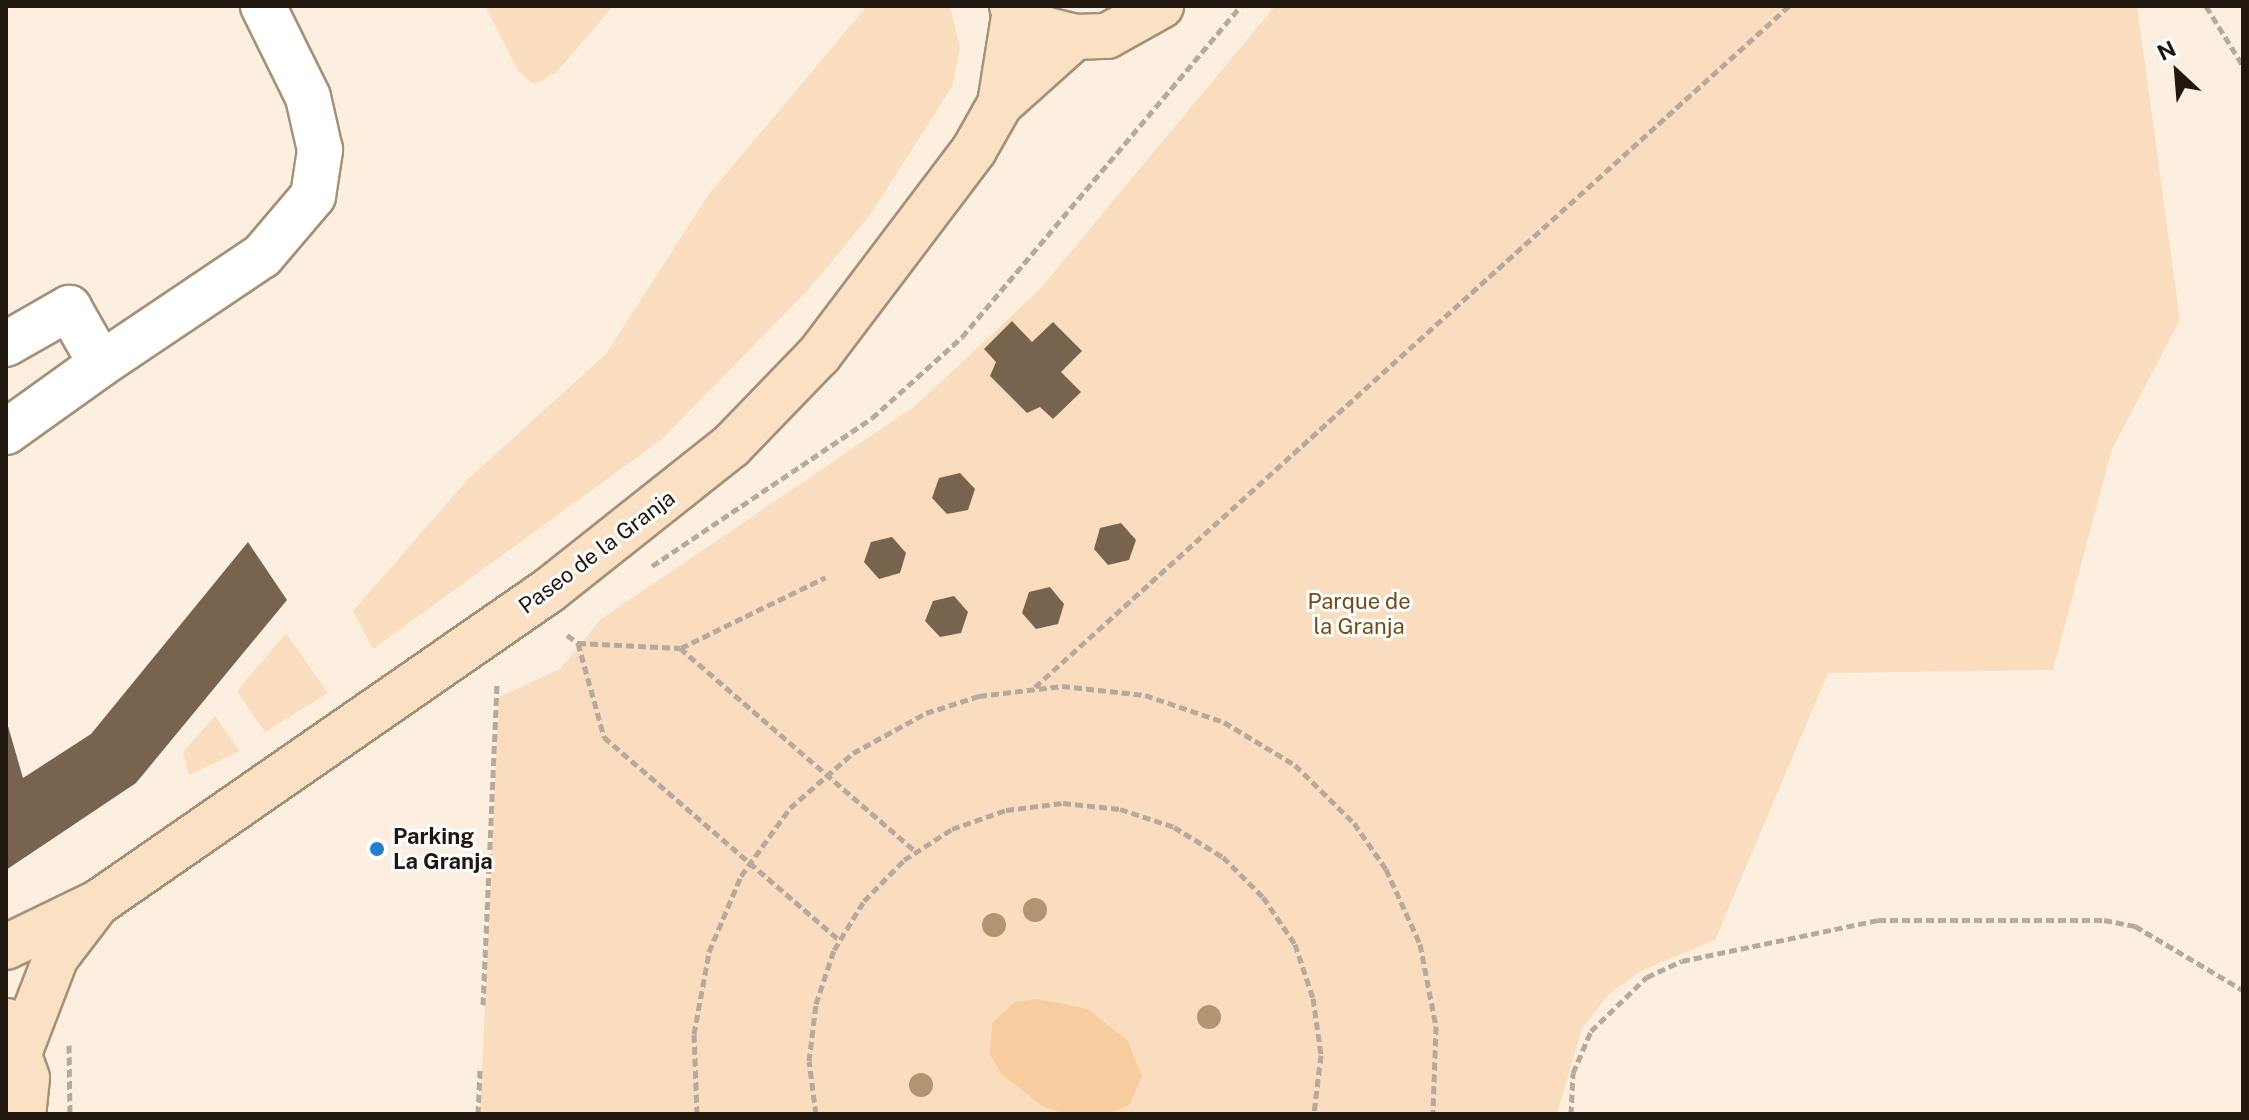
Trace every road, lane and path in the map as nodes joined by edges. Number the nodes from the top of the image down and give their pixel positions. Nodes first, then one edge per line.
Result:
1 (263, 6) edge
2 (1161, 6) edge
3 (1789, 6) edge
4 (2206, 6) edge
5 (1013, 8) edge
6 (1075, 37) junction
7 (2243, 66) edge
8 (1000, 104) junction
9 (6, 344) edge
10 (101, 364) junction
11 (6, 432) edge
12 (826, 577) dead end
13 (567, 635) dead end
14 (578, 643) junction
15 (680, 648) junction
16 (497, 683) dead end
17 (1034, 687) junction
18 (826, 774) junction
19 (916, 852) junction
20 (749, 862) junction
21 (99, 902) junction
22 (839, 940) junction
23 (6, 947) edge
24 (2243, 990) edge
25 (483, 1005) dead end
26 (13, 1034) edge
27 (480, 1070) dead end
28 (23, 1114) edge
29 (478, 1114) edge
30 (697, 1114) edge
31 (816, 1114) edge
32 (1314, 1114) edge
33 (1433, 1114) edge
34 (1571, 1114) edge

1 - 10 street
2 - 6 main road
3 - 17 path
4 - 7 path
5 - 6 main road
5 - 8 main road, Paseo de la Granja
6 - 8 main road, Paseo de la Granja
8 - 21 main road, Paseo de la Granja
9 - 10 street
10 - 11 street
12 - 15 path
13 - 14 path
14 - 15 path
14 - 20 path
15 - 18 path
16 - 25 path
17 - 18 path
17 - 33 path
18 - 19 path
18 - 20 path
19 - 22 path
19 - 32 path
20 - 22 path
20 - 30 path
21 - 23 main road, Paseo de la Granja
21 - 26 main road, Paseo de la Granja
22 - 31 path
24 - 34 path
26 - 28 main road
27 - 29 path

